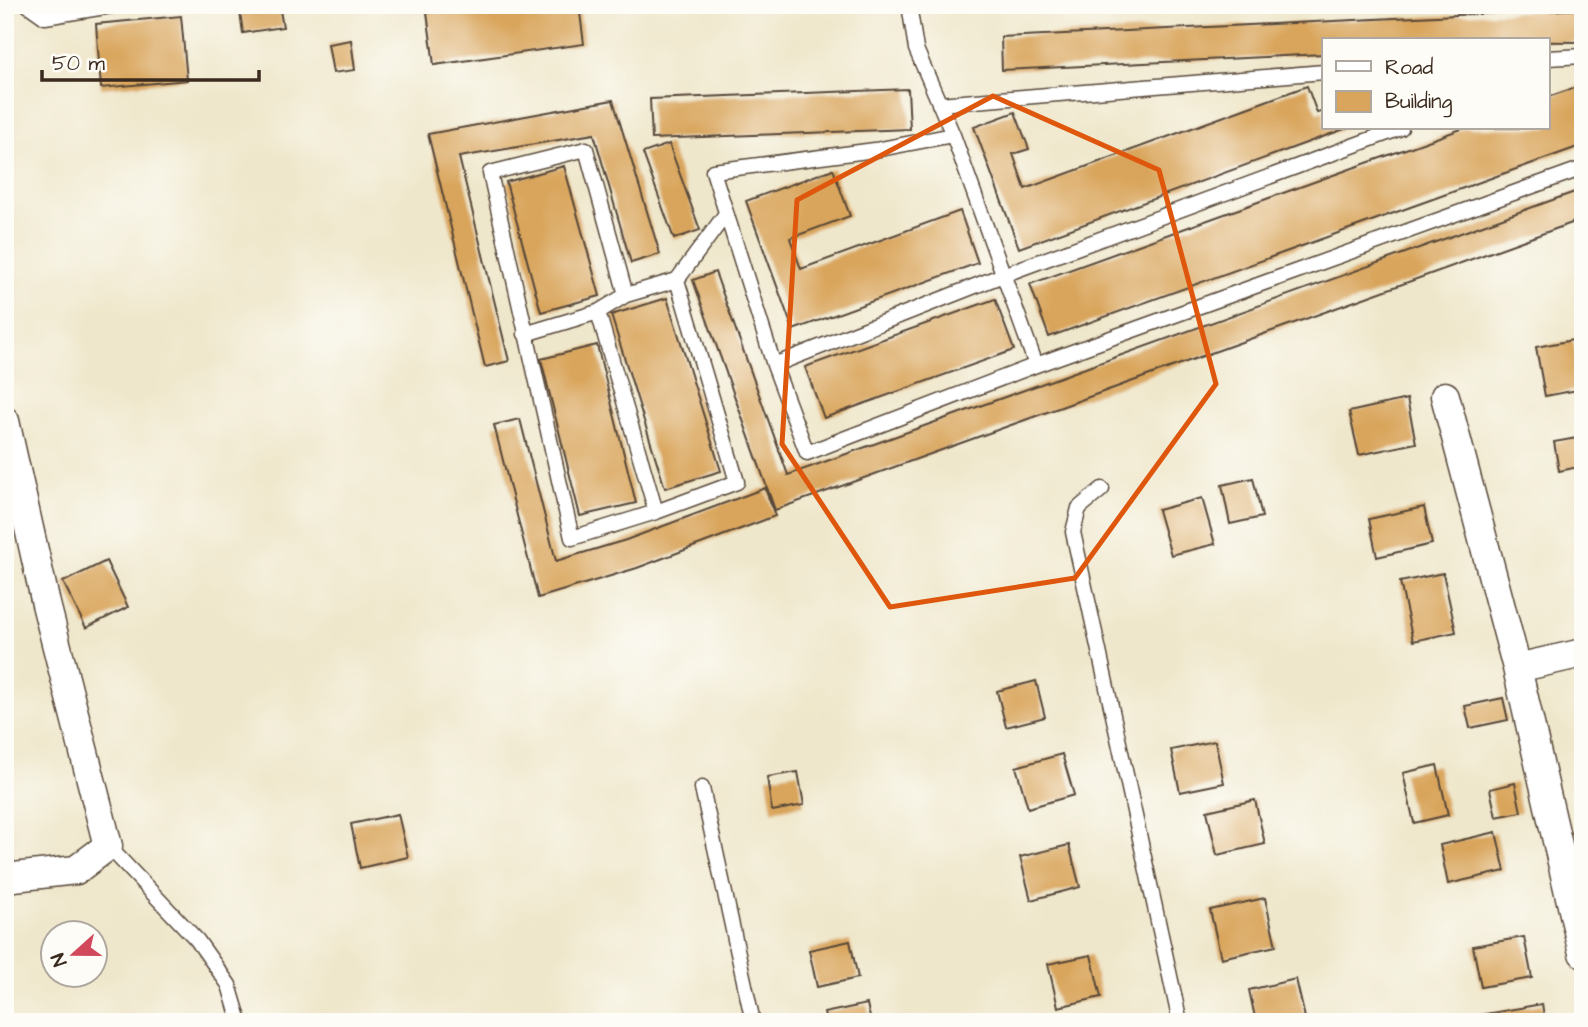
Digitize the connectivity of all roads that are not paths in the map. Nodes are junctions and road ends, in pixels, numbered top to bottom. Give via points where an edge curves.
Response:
1 (28, 5) edge
2 (117, 5) edge
3 (909, 5) edge
4 (1583, 56) edge
5 (1550, 58) edge
6 (1322, 72) edge
7 (939, 104) junction
8 (1396, 130) edge
9 (953, 135) junction
10 (1583, 168) edge
11 (725, 215) junction
12 (1003, 275) junction
13 (677, 280) junction
14 (626, 295) junction
15 (598, 312) junction
16 (525, 334) junction
17 (774, 365) junction
18 (1036, 365) junction
19 (1445, 396) dead end
20 (5, 421) edge
21 (1102, 489) dead end
22 (656, 512) junction
23 (1583, 653) edge
24 (1517, 667) junction
25 (702, 788) dead end
26 (108, 846) junction
27 (5, 878) edge
28 (1583, 953) edge
29 (240, 1022) edge
30 (753, 1022) edge
31 (1180, 1022) edge

1 - 2 lane via 45,17
3 - 7 lane via 916,48
4 - 5 lane
6 - 7 lane
7 - 9 lane
8 - 12 lane
9 - 11 lane via 713,172
9 - 12 lane
10 - 18 lane
11 - 13 lane
11 - 17 lane
12 - 17 lane
12 - 18 lane
13 - 14 lane
13 - 22 lane via 737,482
14 - 15 lane
14 - 16 lane via 586,149 490,173
15 - 16 lane
15 - 22 lane
16 - 22 lane via 572,538
17 - 18 lane via 807,453
19 - 24 street
20 - 26 street
21 - 31 lane via 1079,509 1073,532
23 - 24 street
24 - 28 street
25 - 30 lane
26 - 27 street via 76,870
26 - 29 lane via 197,940 229,985

